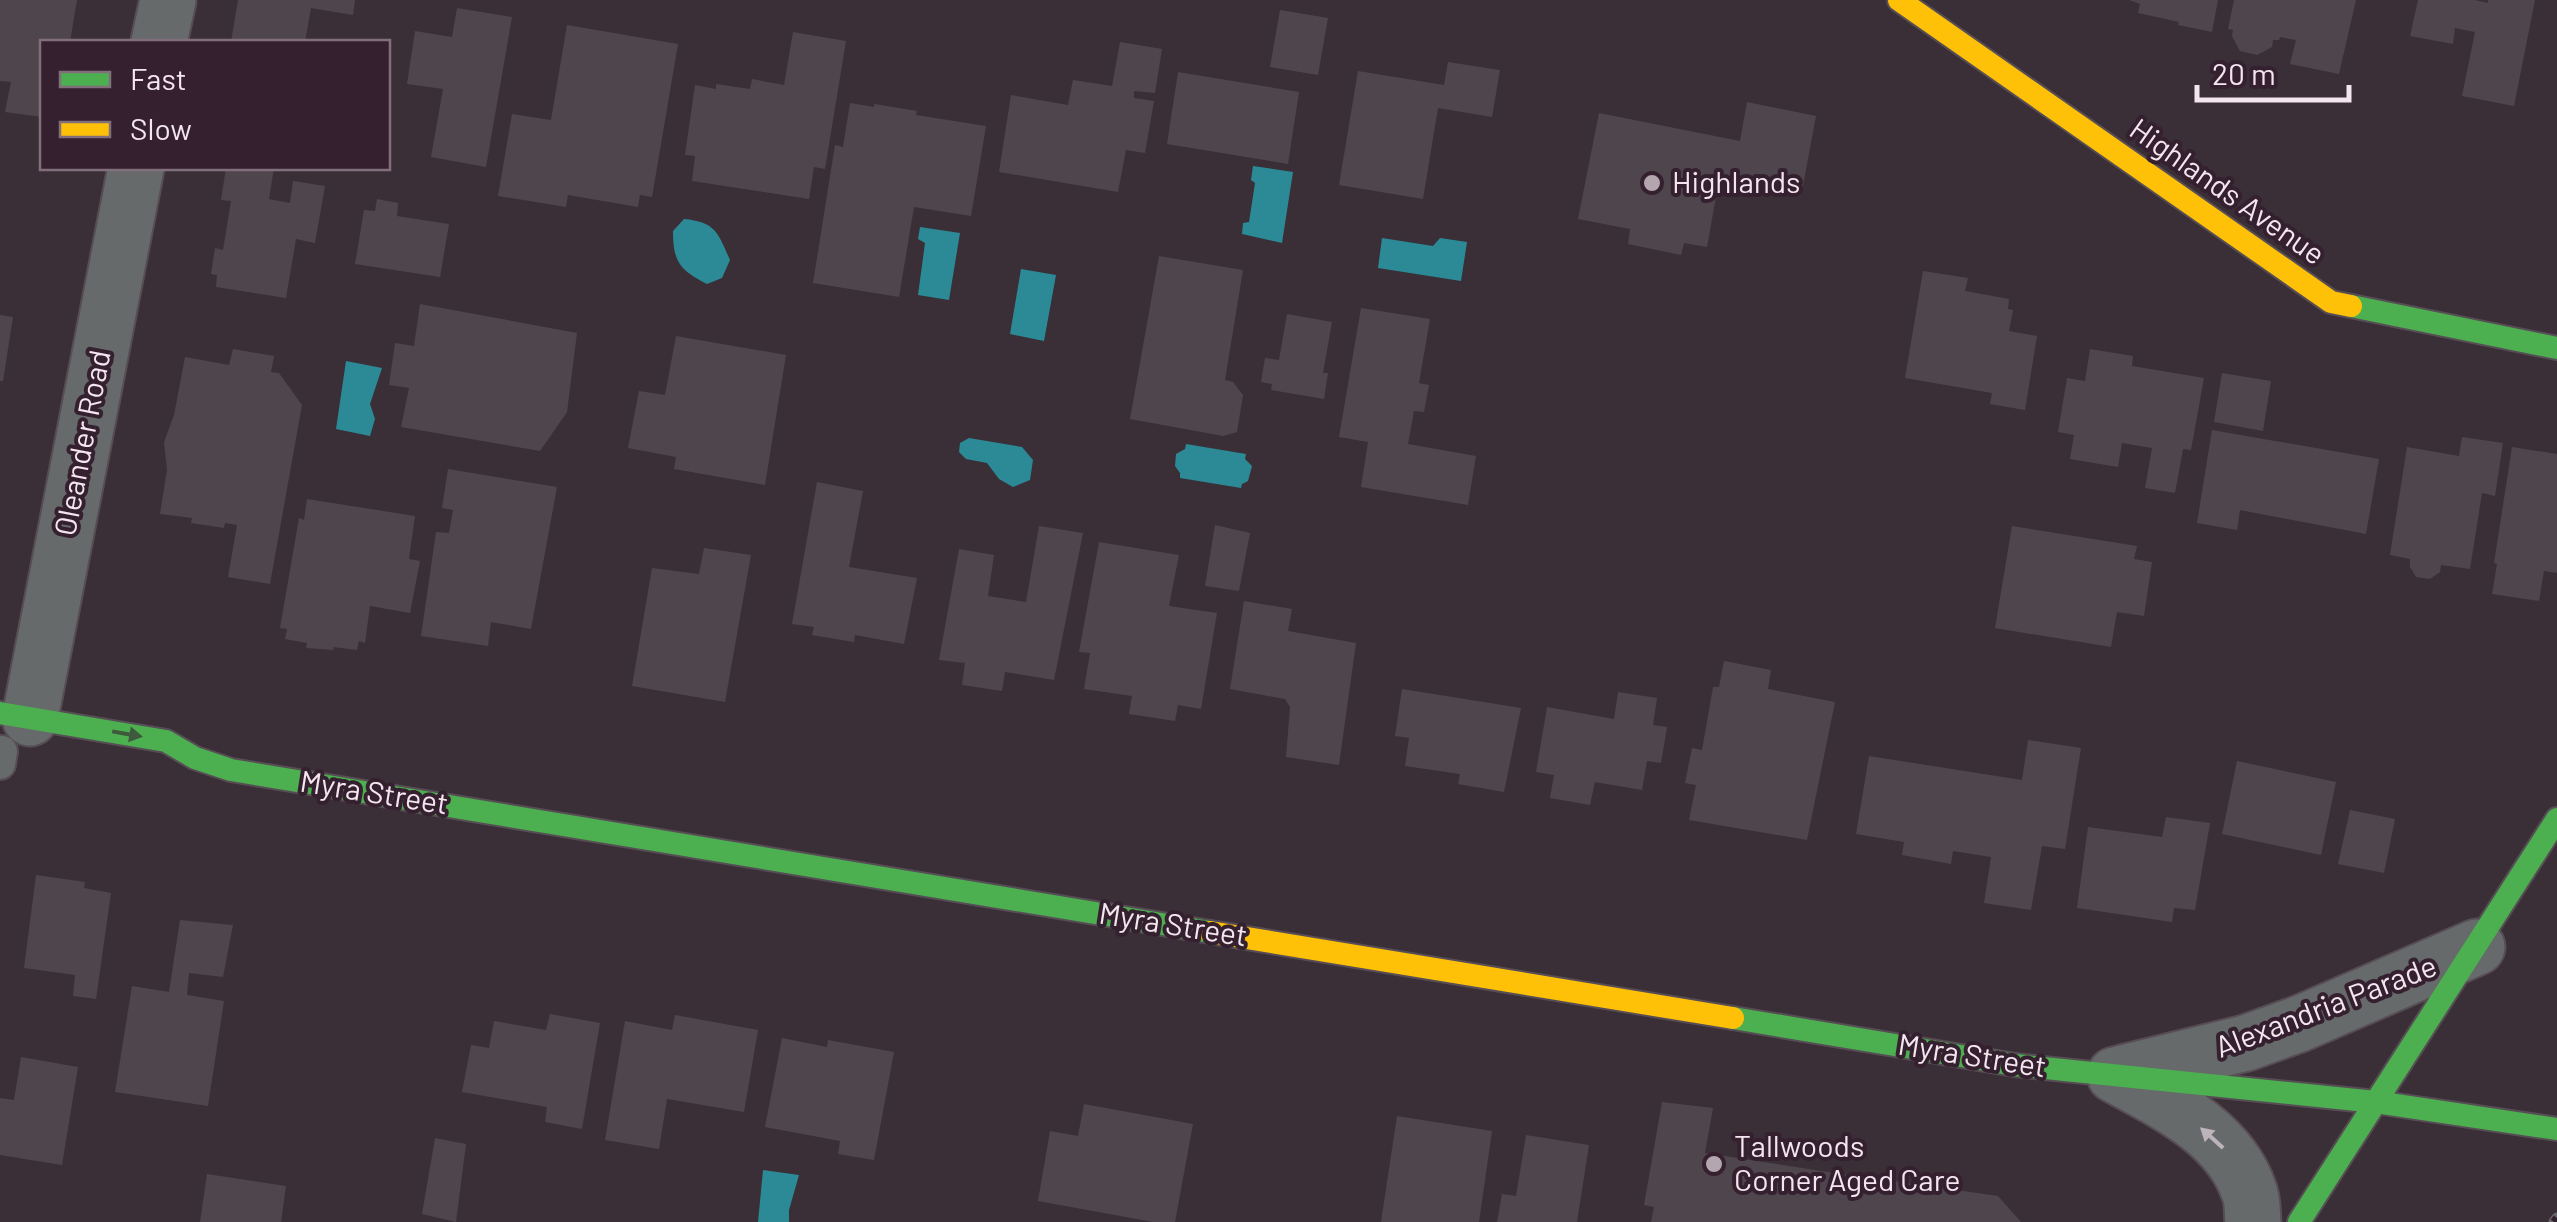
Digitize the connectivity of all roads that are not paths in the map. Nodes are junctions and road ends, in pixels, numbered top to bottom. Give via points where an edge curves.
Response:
1 (168, 0) edge
2 (1899, 0) edge
3 (160, 40) edge
4 (136, 170) edge
5 (2557, 348) edge
6 (9, 742) edge
7 (231, 770) junction
8 (178, 774) dead end
9 (2557, 819) edge
10 (2477, 947) junction
11 (2116, 1075) junction
12 (2376, 1102) junction
13 (2557, 1129) edge
14 (2254, 1222) edge
15 (2299, 1222) edge

1 - 3 street
2 - 5 main road, Highlands Avenue via 2330,302
4 - 6 street, Oleander Road
6 -> 7 main road, Myra Street via 166,741
7 - 8 main road, Myra Street
7 - 11 main road, Myra Street via 2015,1064
9 - 10 main road, Alexandria Parade
10 - 11 street, Alexandria Parade via 2299,1024
10 - 12 main road, Alexandria Parade
11 - 12 main road, Myra Street
14 -> 11 street, Myra Street via 2250,1193 2234,1160 2210,1134
12 - 13 main road, Myra Street
12 - 15 main road, Alexandria Parade

